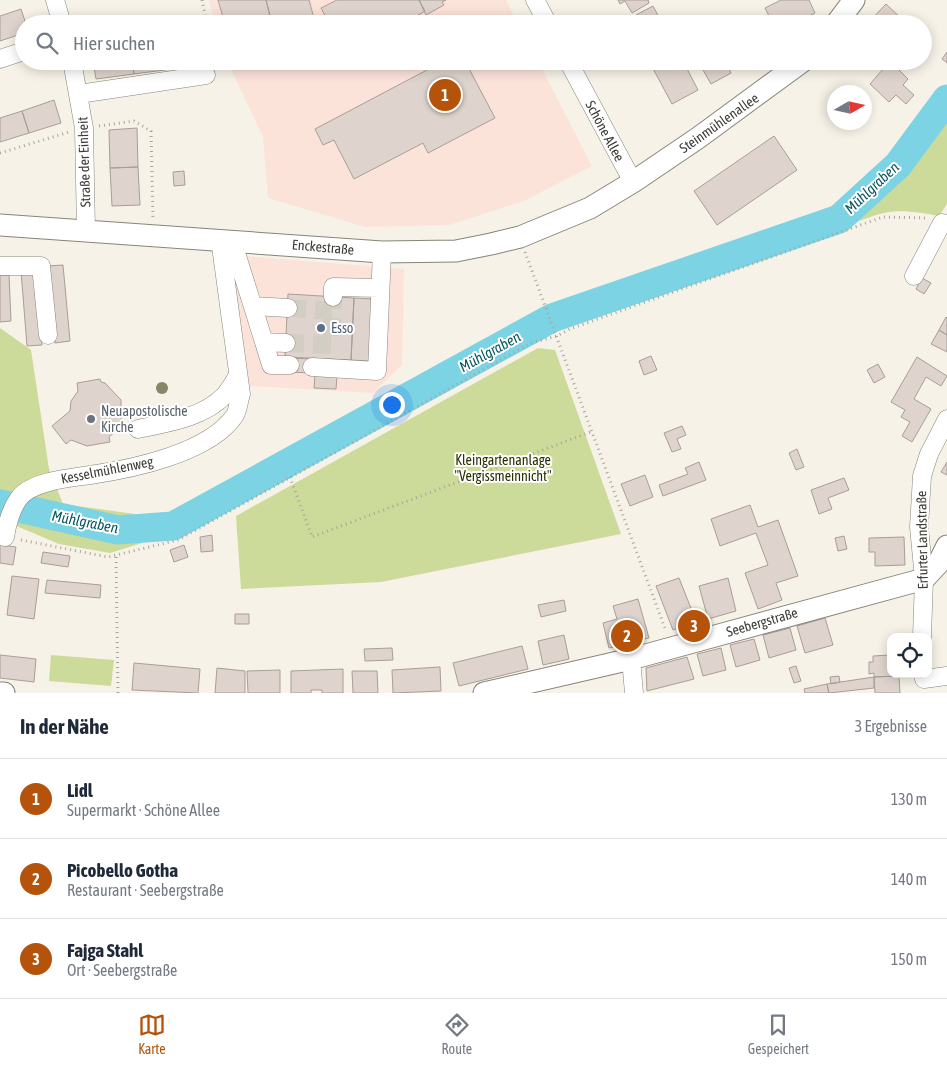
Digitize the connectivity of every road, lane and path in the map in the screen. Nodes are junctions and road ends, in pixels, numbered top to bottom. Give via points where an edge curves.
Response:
1 (55, 0) edge
2 (202, 0) edge
3 (535, 0) edge
4 (854, 0) edge
5 (59, 15) edge
6 (206, 15) edge
7 (543, 15) edge
8 (843, 15) edge
9 (15, 54) edge
10 (0, 60) edge
11 (74, 70) edge
12 (573, 70) edge
13 (791, 70) edge
14 (206, 75) dead end
15 (79, 94) junction
16 (84, 128) junction
17 (0, 153) edge
18 (633, 182) junction
19 (0, 224) edge
20 (944, 224) edge
21 (86, 231) junction
22 (153, 236) junction
23 (226, 240) junction
24 (524, 250) dead end
25 (382, 252) junction
26 (0, 266) edge
27 (914, 276) dead end
28 (380, 288) junction
29 (333, 297) tunnel mouth
30 (253, 306) junction
31 (288, 308) tunnel mouth
32 (48, 335) dead end
33 (557, 336) junction
34 (264, 342) junction
35 (286, 343) tunnel mouth
36 (290, 365) dead end
37 (312, 367) dead end
38 (238, 375) junction
39 (947, 419) edge
40 (138, 430) dead end
41 (593, 431) junction
42 (290, 477) junction
43 (2, 537) edge
44 (947, 546) edge
45 (116, 557) junction
46 (924, 579) junction
47 (666, 632) dead end
48 (922, 633) edge
49 (630, 659) junction
50 (947, 676) edge
51 (924, 682) edge
52 (0, 693) edge
53 (4, 693) edge
54 (118, 693) edge
55 (484, 693) edge
56 (634, 693) edge

1 - 5 street
2 - 6 path
3 - 7 street
4 - 8 main road
9 - 10 street
11 - 15 street, Straße der Einheit
12 - 18 street, Schöne Allee
13 - 18 main road, Steinmühlenallee
14 - 15 street
15 - 16 street, Straße der Einheit
16 - 17 path
16 - 21 street, Straße der Einheit
16 - 22 path via 134,121 151,131
18 - 25 main road, Enckestraße via 590,208 520,237 456,251
19 - 21 main road, Enckestraße
20 - 27 street
20 - 33 path via 924,217 883,217
21 - 22 main road, Enckestraße
22 - 23 main road, Enckestraße
23 - 25 main road, Enckestraße
23 - 30 street
23 - 38 street, Kesselmühlenweg
24 - 33 path
25 - 28 street
26 - 32 street via 41,266
28 - 29 street via 333,287
28 - 37 street via 377,371
30 - 31 street
30 - 34 street
33 - 41 path
33 - 42 path via 531,343
34 - 35 street
34 - 36 street via 271,365
38 - 40 street via 224,396 202,411 182,420
38 - 43 street, Kesselmühlenweg via 241,394 235,415 218,432 155,462 56,480 20,497
39 - 46 street, Erfurter Landstraße via 922,476 919,526
41 - 42 path via 312,537
41 - 47 path
42 - 45 path via 178,540
43 - 45 path
44 - 46 main road via 938,564
45 - 54 path
46 - 48 street, Erfurter Landstraße
46 - 49 main road, Seebergstraße
49 - 55 main road, Seebergstraße
49 - 56 street
50 - 51 street
52 - 53 main road

